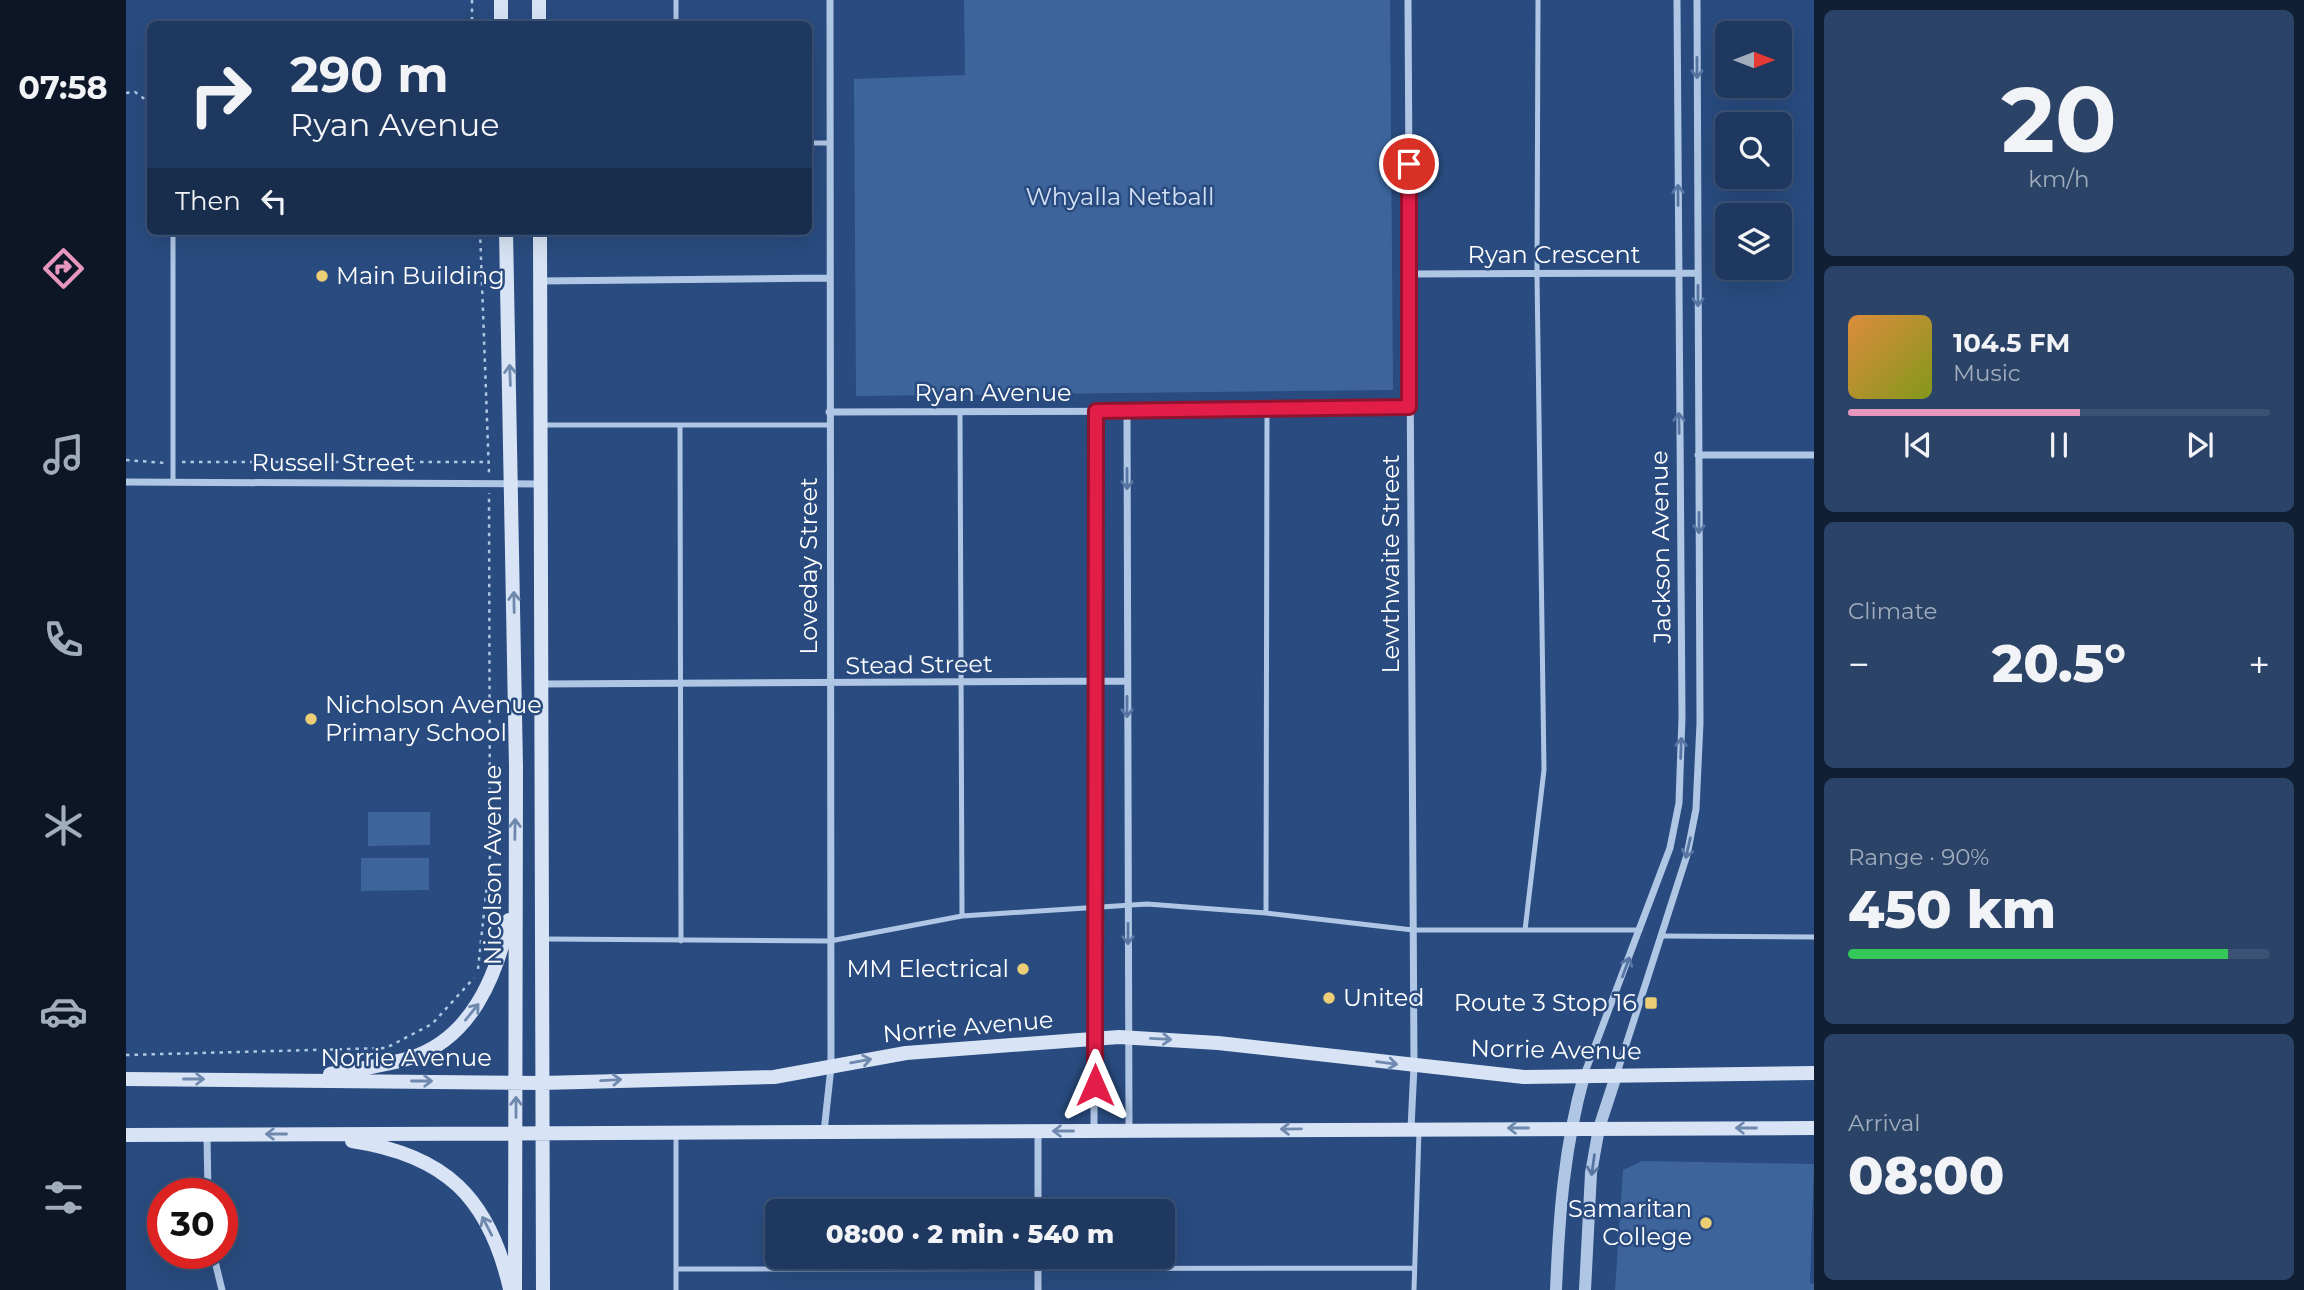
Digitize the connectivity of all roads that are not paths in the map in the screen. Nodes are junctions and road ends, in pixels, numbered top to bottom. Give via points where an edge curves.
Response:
1 (501, 0) edge
2 (539, 0) edge
3 (676, 0) edge
4 (830, 0) edge
5 (1408, 0) edge
6 (1538, 0) edge
7 (1677, 0) edge
8 (1697, 0) edge
9 (501, 21) edge
10 (539, 21) edge
11 (676, 21) edge
12 (812, 143) edge
13 (830, 143) junction
14 (173, 235) edge
15 (506, 235) edge
16 (540, 235) edge
17 (1410, 274) junction
18 (1678, 274) junction
19 (1698, 274) junction
20 (1537, 275) junction
21 (829, 278) junction
22 (540, 281) junction
23 (1409, 407) junction
24 (1096, 411) junction
25 (1127, 411) junction
26 (1267, 411) junction
27 (829, 412) junction
28 (960, 412) junction
29 (540, 425) junction
30 (680, 425) junction
31 (829, 425) junction
32 (1698, 455) junction
33 (1814, 455) edge
34 (126, 482) edge
35 (173, 482) junction
36 (512, 483) junction
37 (540, 484) junction
38 (1127, 681) junction
39 (1096, 682) junction
40 (542, 684) junction
41 (960, 684) junction
42 (680, 685) junction
43 (828, 685) junction
44 (514, 898) junction
45 (1128, 905) junction
46 (1095, 906) junction
47 (1266, 913) junction
48 (962, 916) junction
49 (1412, 930) junction
50 (1525, 930) junction
51 (1640, 930) junction
52 (1661, 936) junction
53 (1814, 937) edge
54 (542, 939) junction
55 (681, 941) junction
56 (830, 941) junction
57 (1129, 1038) junction
58 (1095, 1039) junction
59 (1413, 1066) junction
60 (831, 1067) junction
61 (1814, 1073) edge
62 (1584, 1076) junction
63 (1616, 1076) junction
64 (126, 1079) edge
65 (300, 1080) junction
66 (516, 1081) junction
67 (542, 1083) junction
68 (1415, 1128) junction
69 (1569, 1128) junction
70 (1599, 1128) junction
71 (1814, 1128) edge
72 (1038, 1131) junction
73 (1094, 1131) junction
74 (1129, 1131) junction
75 (516, 1132) junction
76 (543, 1132) junction
77 (676, 1132) junction
78 (824, 1132) junction
79 (307, 1134) junction
80 (126, 1135) edge
81 (207, 1135) junction
82 (208, 1178) edge
83 (1038, 1199) edge
84 (1414, 1268) junction
85 (217, 1269) edge
86 (676, 1269) junction
87 (1038, 1270) junction
88 (222, 1290) edge
89 (513, 1290) edge
90 (543, 1290) edge
91 (676, 1290) edge
92 (1038, 1290) edge
93 (1413, 1290) edge
94 (1556, 1290) edge
95 (1586, 1290) edge

1 - 9 main road
2 - 10 main road
3 - 11 lane
4 - 13 street, Loveday Street
5 - 17 street, Lewthwaite Street
6 - 20 lane
18 -> 7 street, Jackson Avenue
8 -> 19 street, Jackson Avenue
12 - 13 lane
13 - 21 street, Loveday Street
14 - 35 lane
36 -> 15 main road, Nicolson Avenue
16 - 22 main road, Nicolson Avenue
17 - 20 street, Ryan Crescent
17 - 23 street, Lewthwaite Street
18 - 19 street, Ryan Crescent
18 - 20 street, Ryan Crescent
51 -> 18 street, Jackson Avenue via 1670,848 1679,803
19 -> 32 street, Jackson Avenue
20 - 50 lane via 1544,770
21 - 22 street
21 - 27 street, Loveday Street
22 - 29 main road, Nicolson Avenue
23 - 26 street, Ryan Avenue
23 - 49 street, Lewthwaite Street
24 - 25 street, Ryan Avenue
24 - 28 street, Ryan Avenue
24 - 39 street
25 - 26 street, Ryan Avenue
25 -> 38 street
26 - 47 lane
27 - 28 street, Ryan Avenue
27 - 31 street, Loveday Street
28 - 41 lane
29 - 30 lane
29 - 37 main road, Nicolson Avenue
30 - 31 lane
30 - 42 lane
31 - 43 street, Loveday Street
32 - 33 street
32 -> 52 street, Jackson Avenue via 1700,723 1696,809
34 - 35 street, Russell Street
35 - 36 street, Russell Street
36 - 37 street, Russell Street
44 -> 36 main road, Nicolson Avenue
37 - 40 main road, Nicolson Avenue
38 - 39 street, Stead Street
38 -> 45 street
39 - 41 street, Stead Street
39 - 46 street
40 - 42 street, Stead Street
40 - 54 main road, Nicolson Avenue
41 - 43 street, Stead Street
41 - 48 lane
42 - 43 street, Stead Street
42 - 55 lane
43 - 56 street, Loveday Street
65 -> 44 main road via 412,1057 450,1035 481,1000
44 - 66 main road, Nicolson Avenue
45 - 46 lane
45 - 47 lane
45 -> 57 street
46 - 48 lane
46 - 58 street
47 - 49 lane
48 - 56 lane
49 - 50 lane
49 - 59 street, Lewthwaite Street
50 - 51 lane
62 -> 51 street, Jackson Avenue
52 - 53 lane
52 - 63 street, Jackson Avenue
54 - 55 lane
54 - 67 main road, Nicolson Avenue
55 - 56 lane
56 - 60 street, Loveday Street
57 - 58 main road, Norrie Avenue
57 -> 59 main road, Norrie Avenue via 1218,1042
57 - 74 street
60 -> 58 main road, Norrie Avenue via 906,1053
58 - 73 street
59 - 62 main road, Norrie Avenue via 1524,1077
59 - 68 street, Lewthwaite Street
67 -> 60 main road, Norrie Avenue via 774,1077
60 - 78 street, Loveday Street
61 - 63 main road, Norrie Avenue
62 - 63 main road, Norrie Avenue
62 - 69 street
63 - 70 street
64 -> 65 main road, Norrie Avenue
65 -> 66 main road, Norrie Avenue
66 - 67 main road, Norrie Avenue
75 -> 66 main road, Nicolson Avenue
67 - 76 main road, Nicolson Avenue
69 -> 68 main road
68 -> 74 main road
68 - 84 lane
69 - 70 main road
69 - 94 street via 1559,1208
71 -> 70 main road
70 -> 95 street via 1591,1173
73 -> 72 main road
72 - 78 main road
72 - 83 street
73 - 74 main road
75 - 76 main road
75 - 79 main road
75 - 89 main road, Nicolson Avenue
76 - 77 main road
76 - 90 main road, Nicolson Avenue
77 - 78 main road
77 - 86 lane
79 -> 81 main road
89 -> 79 main road via 479,1210 465,1191 436,1167 388,1148
80 - 81 main road
81 - 82 street
84 - 87 lane
84 - 93 lane
85 - 88 street
86 - 87 lane
86 - 91 lane
87 - 92 street

